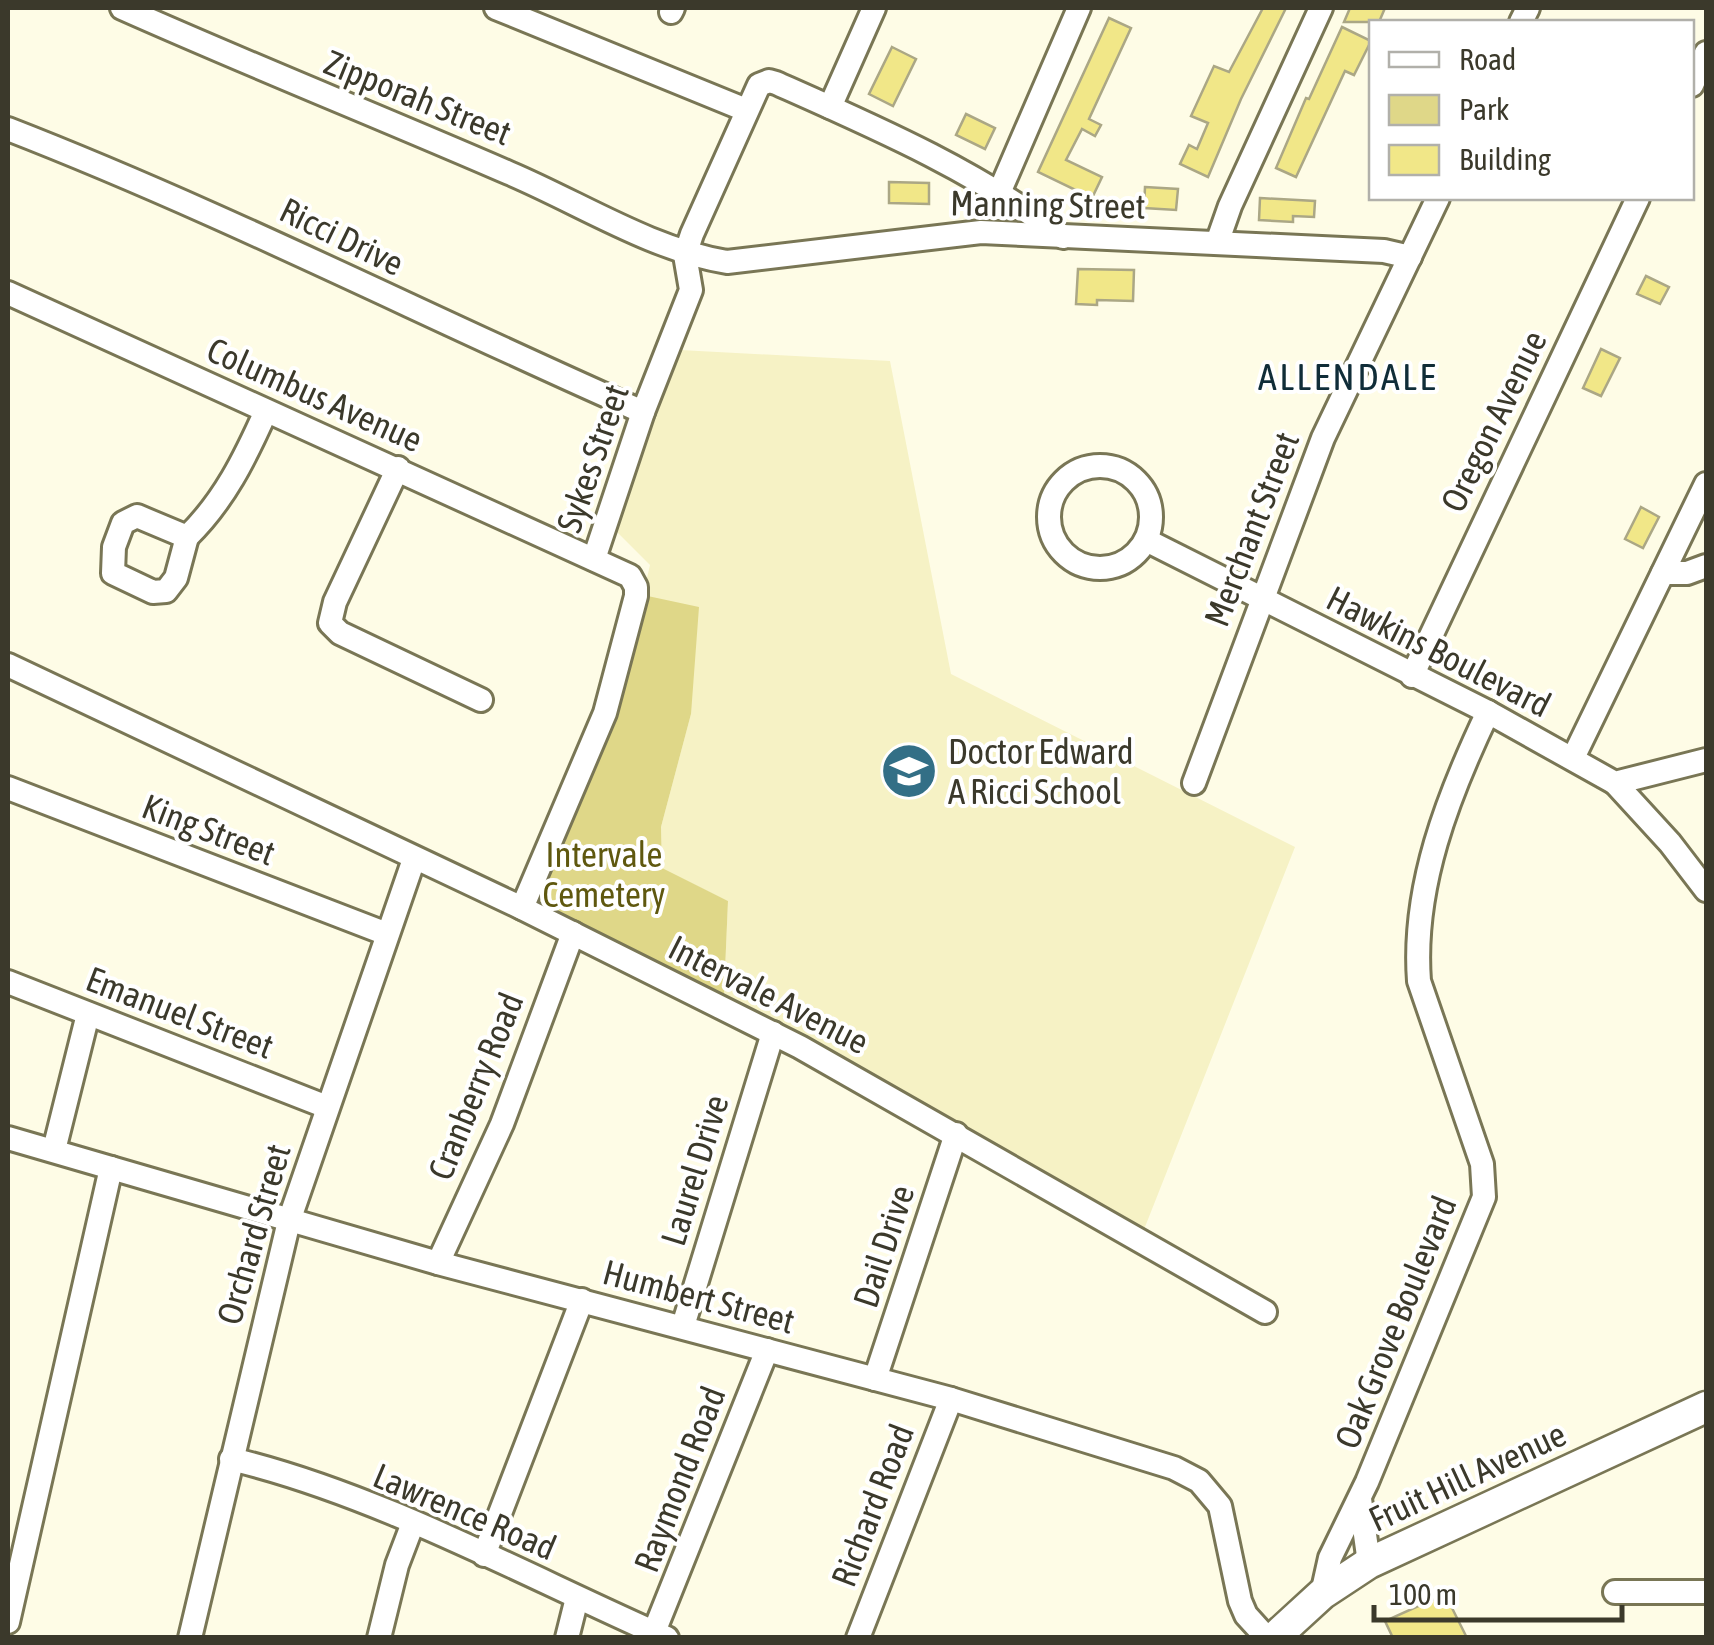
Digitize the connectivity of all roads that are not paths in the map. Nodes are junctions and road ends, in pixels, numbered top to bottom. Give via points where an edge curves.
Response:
1 (122, 8) edge
2 (496, 8) edge
3 (874, 8) edge
4 (1079, 8) edge
5 (1321, 8) edge
6 (1706, 53) edge
7 (1694, 80) edge
8 (830, 108) junction
9 (746, 110) junction
10 (8, 129) edge
11 (999, 193) junction
12 (1437, 200) edge
13 (1637, 200) edge
14 (1063, 237) junction
15 (1216, 243) junction
16 (686, 255) junction
17 (1410, 257) junction
18 (8, 292) edge
19 (266, 412) junction
20 (644, 412) junction
21 (398, 468) junction
22 (1706, 484) edge
23 (187, 538) dead end
24 (1146, 540) junction
25 (594, 560) junction
26 (1706, 566) edge
27 (1663, 573) junction
28 (1261, 600) junction
29 (8, 665) edge
30 (1412, 676) junction
31 (481, 700) dead end
32 (1488, 712) junction
33 (1573, 758) junction
34 (1706, 760) edge
35 (1194, 783) dead end
36 (1615, 783) junction
37 (8, 788) edge
38 (414, 858) junction
39 (1706, 890) edge
40 (522, 908) junction
41 (573, 933) junction
42 (386, 934) junction
43 (8, 982) edge
44 (88, 1014) junction
45 (773, 1033) junction
46 (327, 1108) junction
47 (956, 1134) junction
48 (8, 1138) edge
49 (54, 1150) junction
50 (111, 1168) junction
51 (289, 1221) junction
52 (438, 1263) junction
53 (582, 1300) junction
54 (1266, 1312) dead end
55 (683, 1326) junction
56 (766, 1350) junction
57 (876, 1379) junction
58 (951, 1399) junction
59 (1704, 1415) edge
60 (231, 1459) junction
61 (1360, 1499) junction
62 (413, 1523) junction
63 (484, 1554) junction
64 (1368, 1562) junction
65 (1614, 1592) dead end
66 (1706, 1592) edge
67 (1322, 1594) junction
68 (577, 1598) junction
69 (8, 1622) edge
70 (661, 1635) edge
71 (190, 1638) edge
72 (379, 1638) edge
73 (567, 1638) edge
74 (858, 1638) edge
75 (1271, 1638) edge

1 - 16 street, Zipporah Street
2 - 9 street
3 - 8 street
4 - 11 street
5 - 15 street
6 - 7 street
8 - 9 street via 768,81 758,85
8 - 11 street
9 - 16 street, Sykes Street
10 - 20 street, Ricci Drive via 252,232
11 - 14 street
12 - 17 street, Merchant Street
13 - 30 street, Oregon Avenue
14 - 15 street, Manning Street
14 - 16 street, Manning Street via 981,232 727,262
15 - 17 street, Manning Street
16 - 20 street, Sykes Street via 691,290
17 - 28 street, Merchant Street via 1323,438
18 - 19 street, Columbus Avenue
19 - 21 street, Columbus Avenue
19 - 23 street via 235,478
20 - 25 street, Sykes Street
21 - 25 street, Columbus Avenue
21 - 31 street via 334,602 330,624
22 - 27 street
24 - 24 street via 1117,566 1078,564 1052,534 1054,494 1084,468 1123,471 1149,501
24 - 28 street, Hawkins Boulevard
25 - 40 street, Sykes Street via 630,576 636,596 604,714
26 - 27 street
27 - 33 street
28 - 30 street, Hawkins Boulevard
28 - 35 street, Merchant Street
29 - 38 street, Intervale Avenue
30 - 32 street, Hawkins Boulevard
32 - 33 street, Hawkins Boulevard
32 - 61 street, Oak Grove Boulevard via 1426,875 1416,949 1419,981 1482,1164 1484,1197
33 - 36 street, Hawkins Boulevard
34 - 36 street
36 - 39 street, Hawkins Boulevard
37 - 42 street, King Street
38 - 40 street, Intervale Avenue
38 - 42 street, Orchard Street
40 - 41 street, Intervale Avenue
41 - 45 street, Intervale Avenue
41 - 52 street, Cranberry Road via 502,1124
42 - 46 street, Orchard Street
43 - 44 street, Emanuel Street
44 - 46 street, Emanuel Street
44 - 49 street
45 - 47 street, Intervale Avenue
45 - 55 street, Laurel Drive
46 - 51 street, Orchard Street
47 - 54 street, Intervale Avenue
47 - 57 street, Dail Drive
48 - 49 street, Humbert Street
49 - 50 street, Humbert Street
50 - 51 street, Humbert Street
50 - 69 street
51 - 52 street, Humbert Street
51 - 60 street, Orchard Street
52 - 53 street, Humbert Street
53 - 55 street, Humbert Street
53 - 63 street
55 - 56 street, Humbert Street
56 - 57 street, Humbert Street
56 - 70 street, Raymond Road
57 - 58 street, Humbert Street
58 - 74 street, Richard Road
58 - 75 street, Humbert Street via 1199,1481 1225,1520 1246,1615
59 - 64 main road, Fruit Hill Avenue
60 - 62 street, Lawrence Road
60 - 71 street, Orchard Street
61 - 64 street, Oak Grove Boulevard
61 - 67 street, Oak Grove Boulevard via 1330,1558
62 - 63 street, Lawrence Road
62 - 72 street
63 - 68 street, Lawrence Road
64 - 67 main road, Fruit Hill Avenue
65 - 66 street
67 - 75 main road, Fruit Hill Avenue
68 - 70 street, Lawrence Road
68 - 73 street

